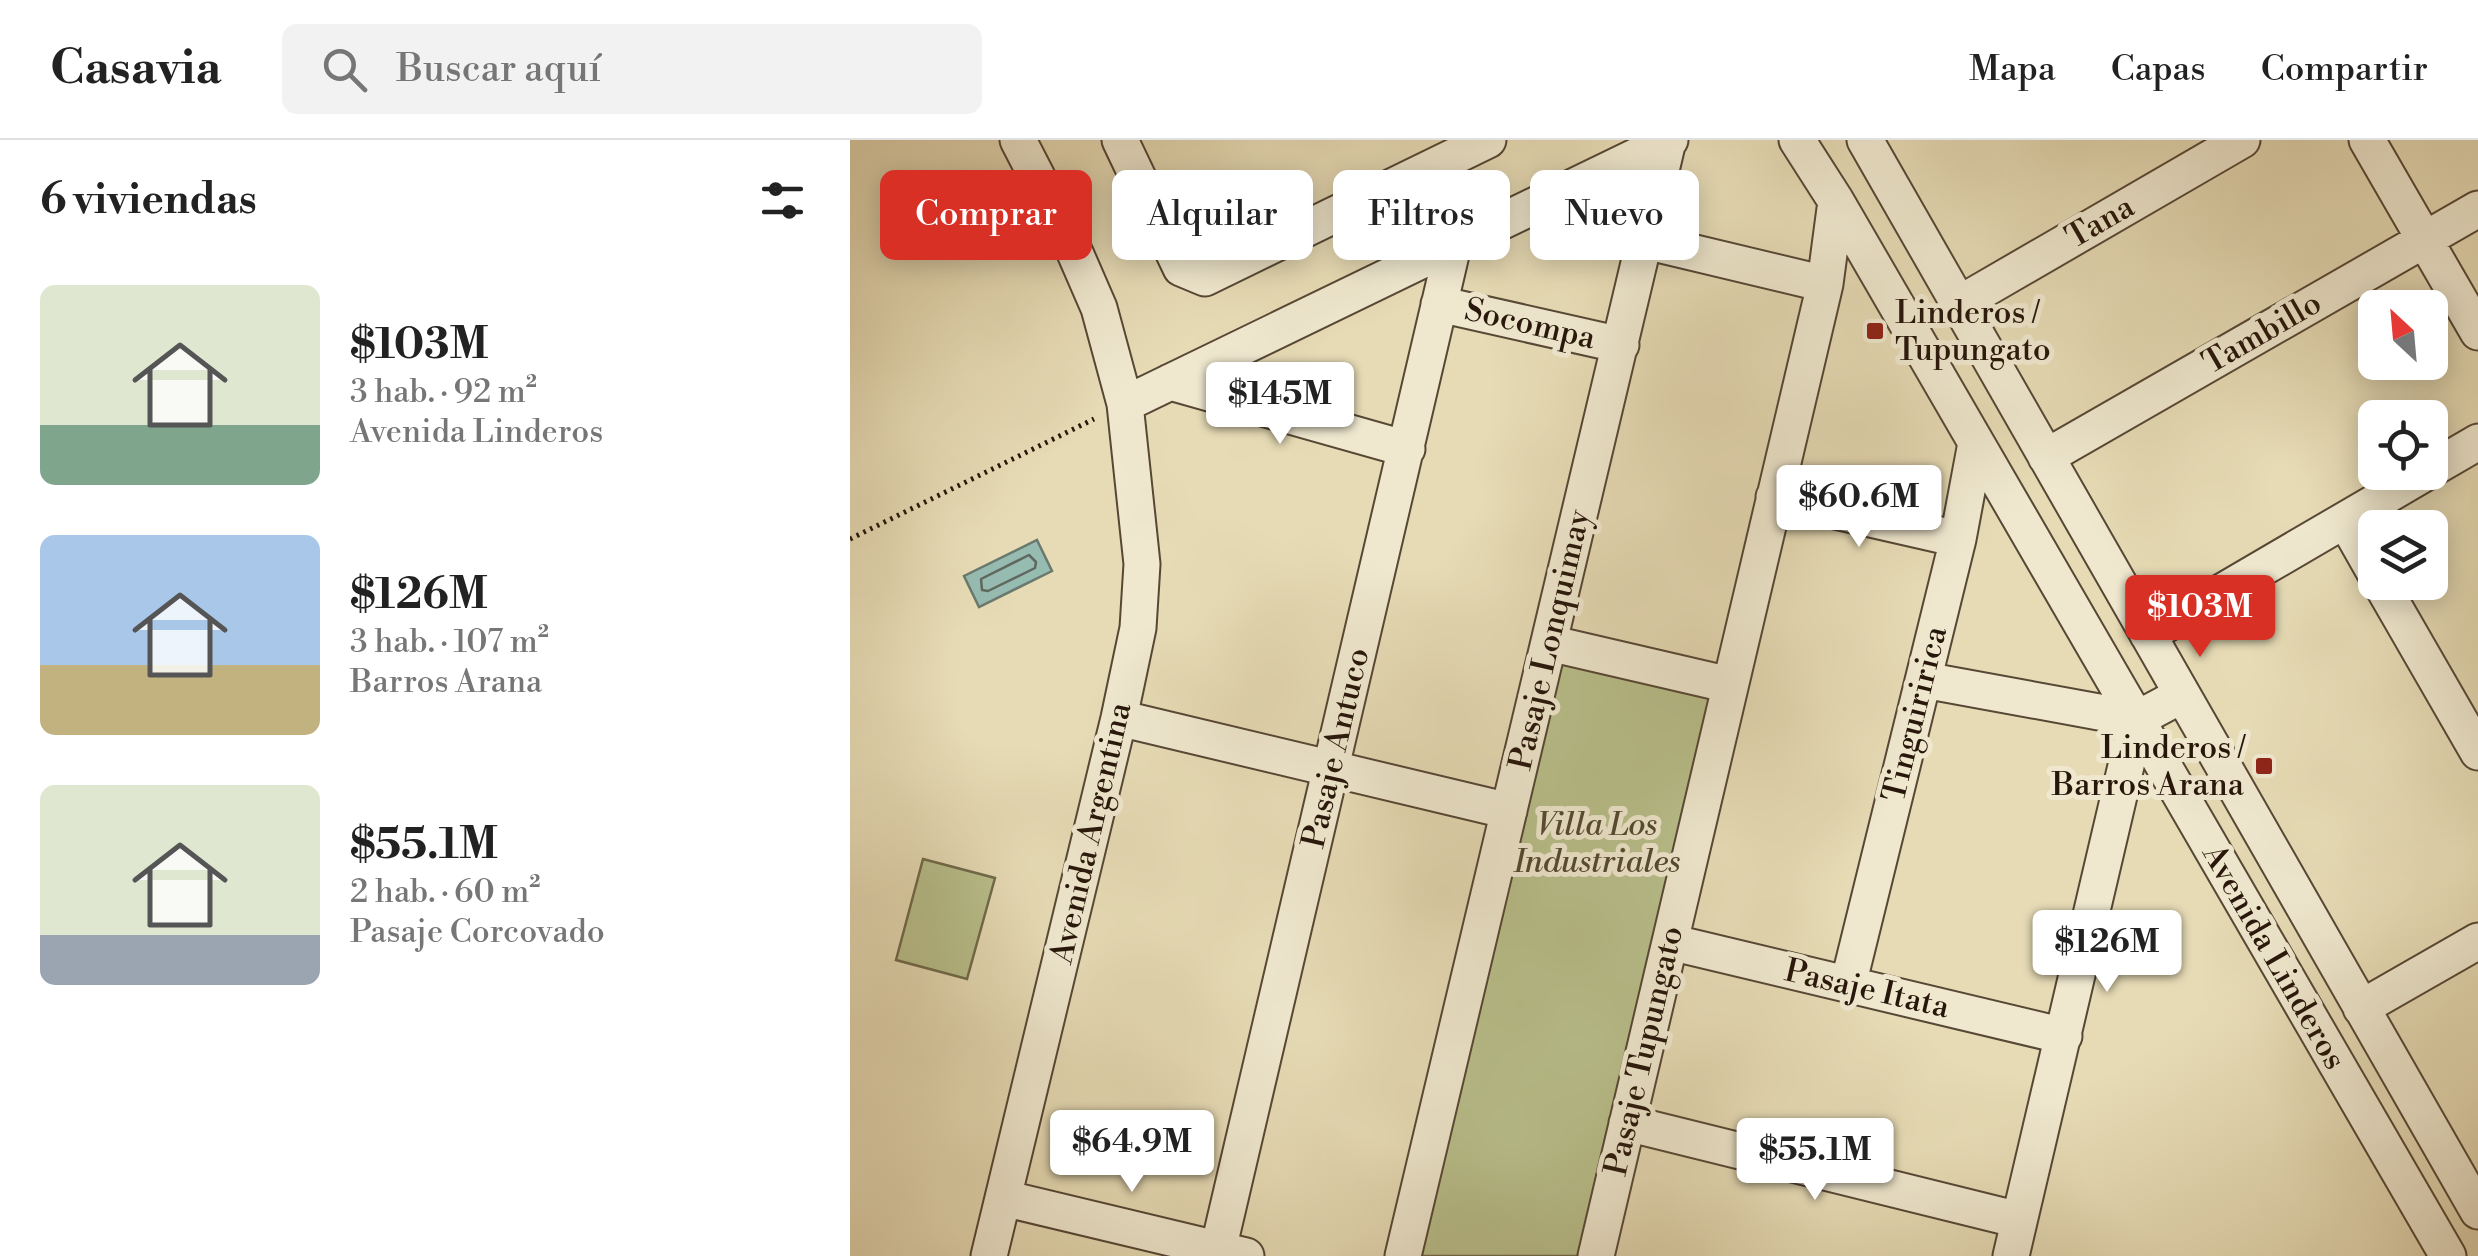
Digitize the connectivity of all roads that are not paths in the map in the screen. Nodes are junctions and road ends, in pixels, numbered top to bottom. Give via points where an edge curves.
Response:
1 (1018, 140) edge
2 (1120, 140) edge
3 (1488, 140) edge
4 (1669, 140) edge
5 (1797, 140) edge
6 (1865, 140) edge
7 (2242, 140) edge
8 (2368, 140) edge
9 (1662, 170) edge
10 (1836, 201) junction
11 (2478, 208) edge
12 (1510, 218) edge
13 (2424, 239) junction
14 (1699, 254) edge
15 (1423, 260) edge
16 (1449, 260) edge
17 (1640, 260) edge
18 (1825, 284) junction
19 (1439, 304) junction
20 (1959, 304) junction
21 (2478, 332) edge
22 (1620, 345) junction
23 (1170, 382) junction
24 (1125, 404) junction
25 (2478, 442) edge
26 (1976, 443) junction
27 (1406, 449) junction
28 (2046, 456) junction
29 (2448, 460) edge
30 (2397, 490) edge
31 (1774, 497) junction
32 (2345, 520) junction
33 (1958, 539) junction
34 (2358, 543) edge
35 (2390, 600) edge
36 (2148, 635) junction
37 (1550, 643) junction
38 (1924, 680) junction
39 (1730, 685) junction
40 (2182, 694) junction
41 (1119, 718) junction
42 (2137, 719) junction
43 (2478, 752) edge
44 (1332, 769) junction
45 (1509, 811) junction
46 (2478, 941) edge
47 (1670, 942) junction
48 (1848, 984) junction
49 (2361, 1008) junction
50 (2064, 1036) junction
51 (1627, 1124) junction
52 (2474, 1195) edge
53 (1003, 1198) junction
54 (2019, 1220) junction
55 (1232, 1253) edge
56 (989, 1256) edge
57 (1404, 1256) edge
58 (1596, 1256) edge
59 (2010, 1256) edge
60 (2448, 1256) edge

1 - 24 street, Avenida Argentina via 1099,308
2 - 3 street via 1181,268 1205,278
4 - 9 street, Pasaje Lonquimay
4 - 12 street
5 - 10 street, Avenida Linderos
6 - 20 street, Avenida Linderos
7 - 20 street, Tana
8 - 13 street
10 - 18 street, Pasaje Tupungato
10 - 26 street, Avenida Linderos
11 - 13 street, Tambillo
13 - 21 street
13 - 28 street, Tambillo
14 - 18 street
15 - 23 street
16 - 19 street, Pasaje Antuco
17 - 22 street, Pasaje Lonquimay
18 - 31 street, Pasaje Tupungato
19 - 22 street, Socompa
19 - 27 street, Pasaje Antuco
20 - 28 street, Avenida Linderos
22 - 37 street, Pasaje Lonquimay
23 - 24 street
23 - 27 street
24 - 41 street, Avenida Argentina via 1142,564 1138,628
25 - 29 street
26 - 33 street, Tinguiririca
26 - 42 street, Avenida Linderos
27 - 44 street, Pasaje Antuco
28 - 36 street, Avenida Linderos
30 - 32 street
31 - 33 street
31 - 39 street, Pasaje Tupungato
32 - 34 street
32 - 36 street
33 - 38 street, Tinguiririca
35 - 43 street
36 - 40 street, Avenida Linderos
37 - 39 street
37 - 45 street, Pasaje Lonquimay
38 - 42 street
38 - 48 street, Tinguiririca
39 - 47 street, Pasaje Tupungato
40 - 42 street
40 - 49 street, Avenida Linderos
41 - 44 street
41 - 53 street, Avenida Argentina
42 - 50 street
42 - 60 street, Avenida Linderos
44 - 45 street
44 - 55 street, Pasaje Antuco
45 - 57 street, Pasaje Lonquimay
46 - 49 street
47 - 48 street, Pasaje Itata
47 - 51 street, Pasaje Tupungato
48 - 50 street, Pasaje Itata
49 - 52 street, Avenida Linderos
50 - 54 street
51 - 54 street
51 - 58 street, Pasaje Tupungato
53 - 55 street
53 - 56 street, Avenida Argentina
54 - 59 street

